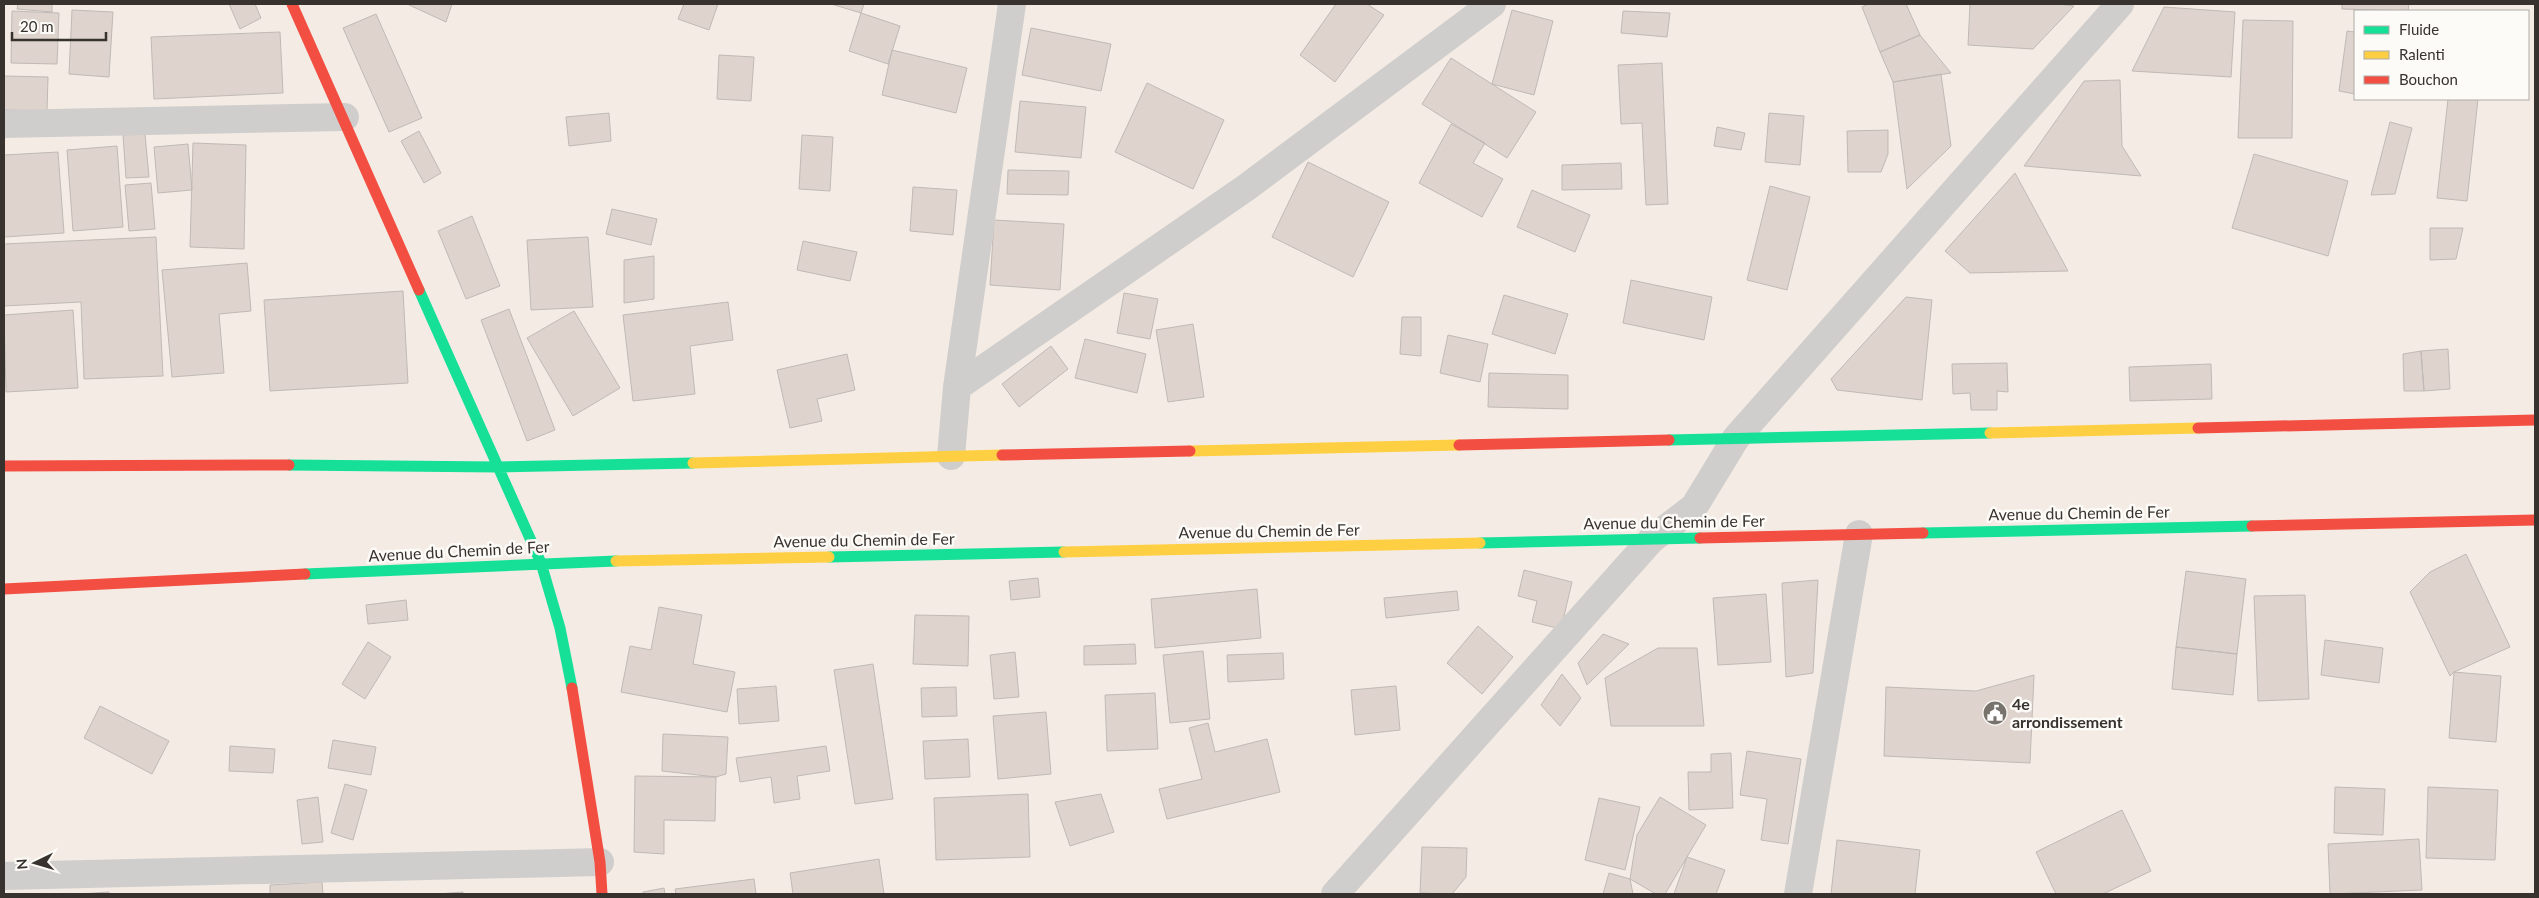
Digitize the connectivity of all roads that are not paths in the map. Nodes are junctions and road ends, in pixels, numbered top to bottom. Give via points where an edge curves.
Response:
1 (292, 4) edge
2 (1012, 4) edge
3 (1492, 4) edge
4 (2120, 4) edge
5 (345, 117) junction
6 (4, 124) edge
7 (957, 388) junction
8 (2535, 420) edge
9 (1736, 438) junction
10 (951, 456) junction
11 (4, 466) edge
12 (498, 467) junction
13 (2535, 520) edge
14 (1859, 534) junction
15 (1652, 539) junction
16 (541, 563) junction
17 (4, 589) edge
18 (600, 862) junction
19 (4, 876) edge
20 (602, 894) edge
21 (1335, 894) edge
22 (1798, 894) edge

1 - 5 main road
2 - 7 street
3 - 7 street via 1247,187
4 - 9 street
5 - 6 street
5 - 12 main road
7 - 10 street
8 - 9 main road
9 - 10 main road
9 - 15 street via 1694,507
10 - 12 main road
11 - 12 main road
12 - 16 main road
13 - 14 main road, Avenue du Chemin de Fer
14 - 15 main road, Avenue du Chemin de Fer
14 - 22 street
15 - 16 main road, Avenue du Chemin de Fer
15 - 21 street
16 - 17 main road, Avenue du Chemin de Fer
16 - 18 main road via 560,628
18 - 19 street
18 - 20 main road

